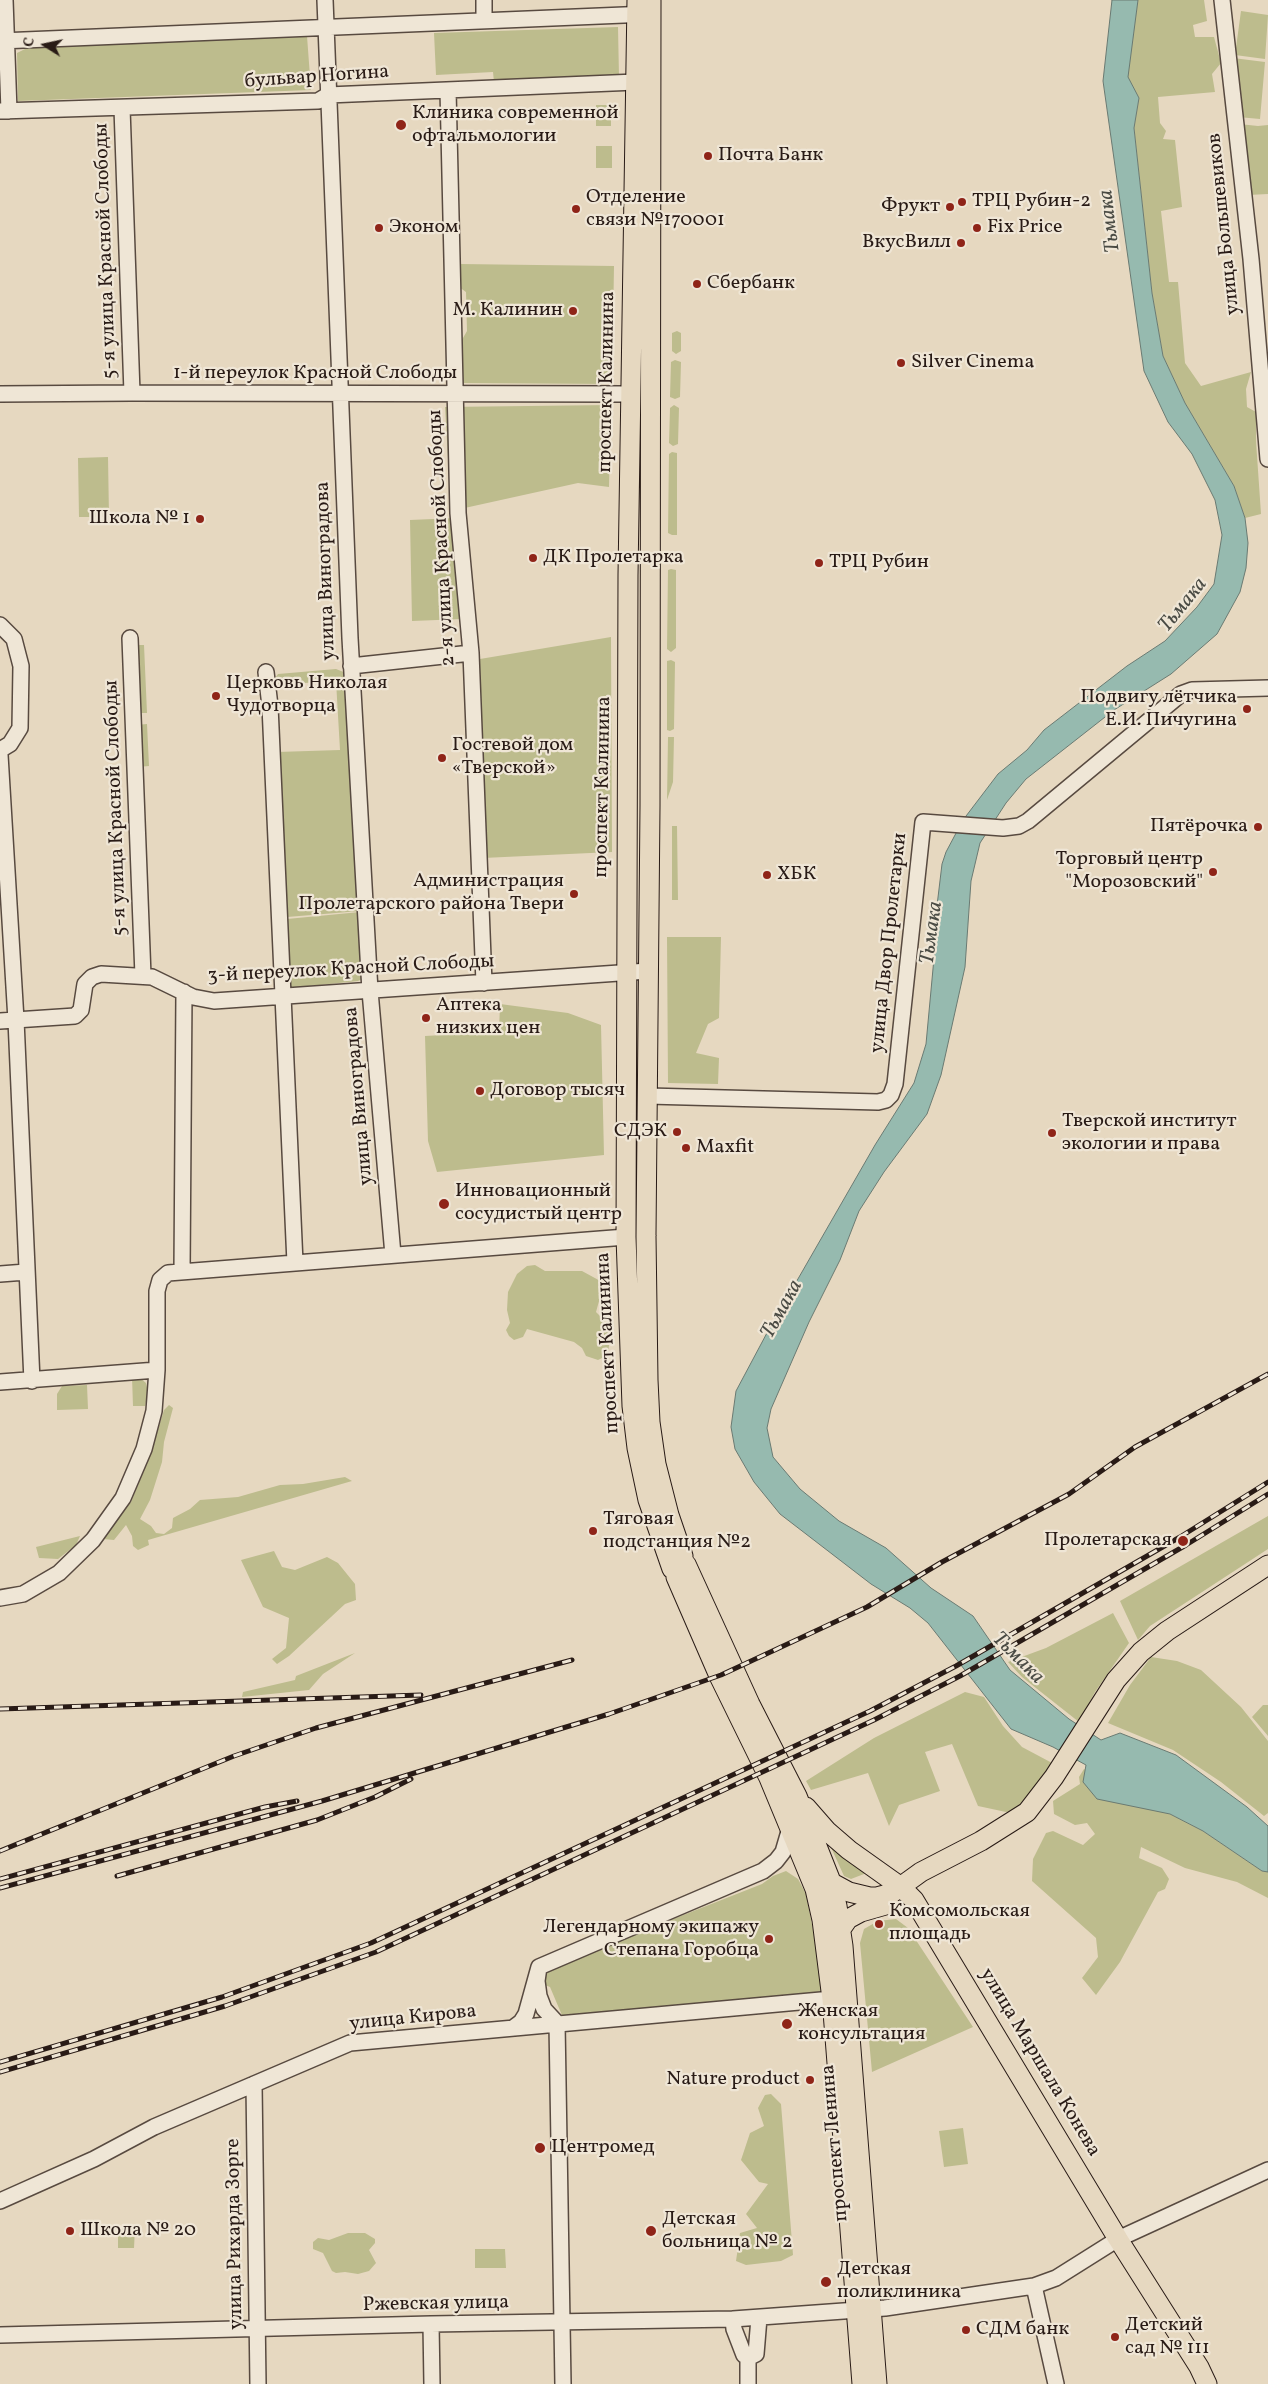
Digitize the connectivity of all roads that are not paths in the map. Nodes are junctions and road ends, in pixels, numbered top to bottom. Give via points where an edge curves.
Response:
1 (5, 0) edge
2 (325, 0) edge
3 (484, 0) edge
4 (1222, 0) edge
5 (644, 7) edge
6 (484, 20) junction
7 (326, 27) junction
8 (3, 41) edge
9 (636, 82) junction
10 (448, 90) junction
11 (328, 95) junction
12 (122, 108) junction
13 (4, 111) edge
14 (132, 393) junction
15 (0, 394) edge
16 (340, 394) junction
17 (630, 394) junction
18 (455, 395) junction
19 (649, 404) junction
20 (1268, 444) edge
21 (1268, 459) edge
22 (0, 625) edge
23 (130, 638) dead end
24 (471, 653) junction
25 (351, 666) junction
26 (266, 672) dead end
27 (1268, 688) edge
28 (0, 750) edge
29 (0, 755) edge
30 (627, 792) junction
31 (650, 806) junction
32 (648, 972) junction
33 (625, 973) junction
34 (143, 976) junction
35 (484, 983) junction
36 (370, 991) junction
37 (184, 992) junction
38 (283, 997) junction
39 (16, 1020) junction
40 (0, 1021) edge
41 (625, 1081) junction
42 (648, 1096) junction
43 (626, 1237) junction
44 (646, 1250) junction
45 (393, 1255) junction
46 (295, 1263) junction
47 (182, 1271) junction
48 (26, 1272) junction
49 (0, 1274) edge
50 (157, 1370) junction
51 (32, 1381) junction
52 (0, 1382) edge
53 (1268, 1565) edge
54 (679, 1566) junction
55 (0, 1598) edge
56 (757, 1735) junction
57 (797, 1796) junction
58 (790, 1828) junction
59 (803, 1858) junction
60 (869, 1864) junction
61 (921, 1872) junction
62 (832, 1884) junction
63 (899, 1895) junction
64 (866, 1897) junction
65 (919, 1908) junction
66 (848, 1922) junction
67 (539, 1967) junction
68 (832, 1999) junction
69 (558, 2023) junction
70 (513, 2028) junction
71 (254, 2084) junction
72 (1268, 2170) edge
73 (0, 2201) edge
74 (1118, 2239) junction
75 (1034, 2286) junction
76 (864, 2310) junction
77 (759, 2318) junction
78 (733, 2319) junction
79 (562, 2322) junction
80 (431, 2324) junction
81 (258, 2329) junction
82 (0, 2335) edge
83 (748, 2358) junction
84 (258, 2384) edge
85 (432, 2384) edge
86 (563, 2384) edge
87 (748, 2384) edge
88 (862, 2384) edge
89 (876, 2384) edge
90 (1056, 2384) edge
91 (1207, 2384) edge

1 - 8 street
2 - 7 street, улица Виноградова
3 - 6 street
4 - 20 street, улица Большевиков
5 - 6 street
5 - 9 main road, проспект Калинина
5 - 19 main road, проспект Калинина
6 - 7 street
7 - 8 street
7 - 11 street, улица Виноградова
8 - 13 street
9 - 10 street, бульвар Ногина
9 - 17 main road, проспект Калинина
10 - 11 street, бульвар Ногина
10 - 18 street, 2-я улица Красной Слободы
11 - 12 street, бульвар Ногина via 318,102
11 - 16 street, улица Виноградова
12 - 13 street, бульвар Ногина
12 - 14 street, 5-я улица Красной Слободы
14 - 15 street, 1-й переулок Красной Слободы
14 - 16 street, 1-й переулок Красной Слободы
16 - 18 street, 1-й переулок Красной Слободы
16 - 25 street, улица Виноградова
17 - 18 street, 1-й переулок Красной Слободы
17 - 19 main road via 640,396
17 - 30 main road, проспект Калинина
18 - 24 street, 2-я улица Красной Слободы via 458,513
19 - 31 main road, проспект Калинина
20 - 21 street, улица Большевиков
22 - 28 street via 14,639 19,654 21,718 17,735
23 - 34 street, 5-я улица Красной Слободы
24 - 25 street
24 - 35 street, 2-я улица Красной Слободы
25 - 36 street, улица Виноградова
26 - 38 street
27 - 42 street, улица Двор Пролетарки via 1192,690 1181,694 1028,821 1015,827 923,822 903,1020 895,1084 889,1098 878,1102
29 - 39 street
30 - 31 main road via 636,802
30 - 33 main road, проспект Калинина
31 - 32 main road, проспект Калинина
32 - 33 street, 3-й переулок Красной Слободы
32 - 42 main road, проспект Калинина
33 - 35 street, 3-й переулок Красной Слободы
33 - 41 main road, проспект Калинина
34 - 37 street, 3-й переулок Красной Слободы via 162,980
34 - 39 street, 3-й переулок Красной Слободы via 101,974 92,977 84,987 81,1010 75,1016
35 - 36 street, 3-й переулок Красной Слободы
36 - 38 street, 3-й переулок Красной Слободы
36 - 45 street, улица Виноградова
37 - 38 street, 3-й переулок Красной Слободы via 214,1002
37 - 47 street
38 - 46 street
39 - 40 street, 3-й переулок Красной Слободы
39 - 48 street
41 - 42 main road via 635,1091
41 - 43 main road, проспект Калинина
42 - 44 main road, проспект Калинина
43 - 44 main road via 638,1239
43 - 45 street
43 - 54 main road, проспект Калинина via 632,1406 637,1448 653,1516
44 - 54 main road, проспект Калинина via 650,1422
45 - 46 street
46 - 47 street
47 - 50 street via 168,1273 159,1284
48 - 49 street
48 - 51 street
50 - 51 street
50 - 55 street via 154,1411 144,1449 113,1514 88,1546 60,1573 23,1594
51 - 52 street
53 - 61 main road via 1141,1652 1116,1680 1054,1777 1022,1817
54 - 56 main road, проспект Калинина via 719,1676
56 - 57 main road, проспект Ленина
56 - 58 main road, проспект Ленина
57 - 60 main road, улица Маршала Конева via 827,1831
57 - 62 main road, проспект Ленина
58 - 59 main road, проспект Ленина
58 - 67 street via 783,1852 763,1871
59 - 62 main road
59 - 68 main road, проспект Ленина via 822,1920
60 - 61 main road via 898,1872
60 - 63 main road, улица Маршала Конева
61 - 63 main road
61 - 65 main road via 917,1893
62 - 64 main road
62 - 66 main road, проспект Ленина
63 - 64 main road
63 - 65 main road, улица Маршала Конева
63 - 66 main road
64 - 66 main road
65 - 74 main road, улица Маршала Конева
66 - 76 main road, проспект Ленина
67 - 69 street via 539,1996 544,2009
67 - 70 street via 526,2014
68 - 69 street, улица Кирова
68 - 76 main road, проспект Ленина
69 - 70 street, улица Кирова
69 - 79 street
70 - 71 street, улица Кирова via 350,2043
71 - 73 street, улица Кирова via 154,2127
71 - 81 street, улица Рихарда Зорге
72 - 74 street, Ржевская улица
74 - 75 street, Ржевская улица via 1056,2278
74 - 91 main road, улица Маршала Конева
75 - 76 street, Ржевская улица
75 - 90 street
76 - 77 street, Ржевская улица
76 - 88 main road, проспект Ленина
76 - 89 main road, проспект Ленина
77 - 78 street, Ржевская улица
77 - 83 street via 756,2354
78 - 79 street, Ржевская улица
78 - 83 street via 734,2329
79 - 80 street, Ржевская улица
79 - 86 street
80 - 81 street, Ржевская улица
80 - 85 street
81 - 82 street, Ржевская улица
81 - 84 street, улица Рихарда Зорге
83 - 87 street

